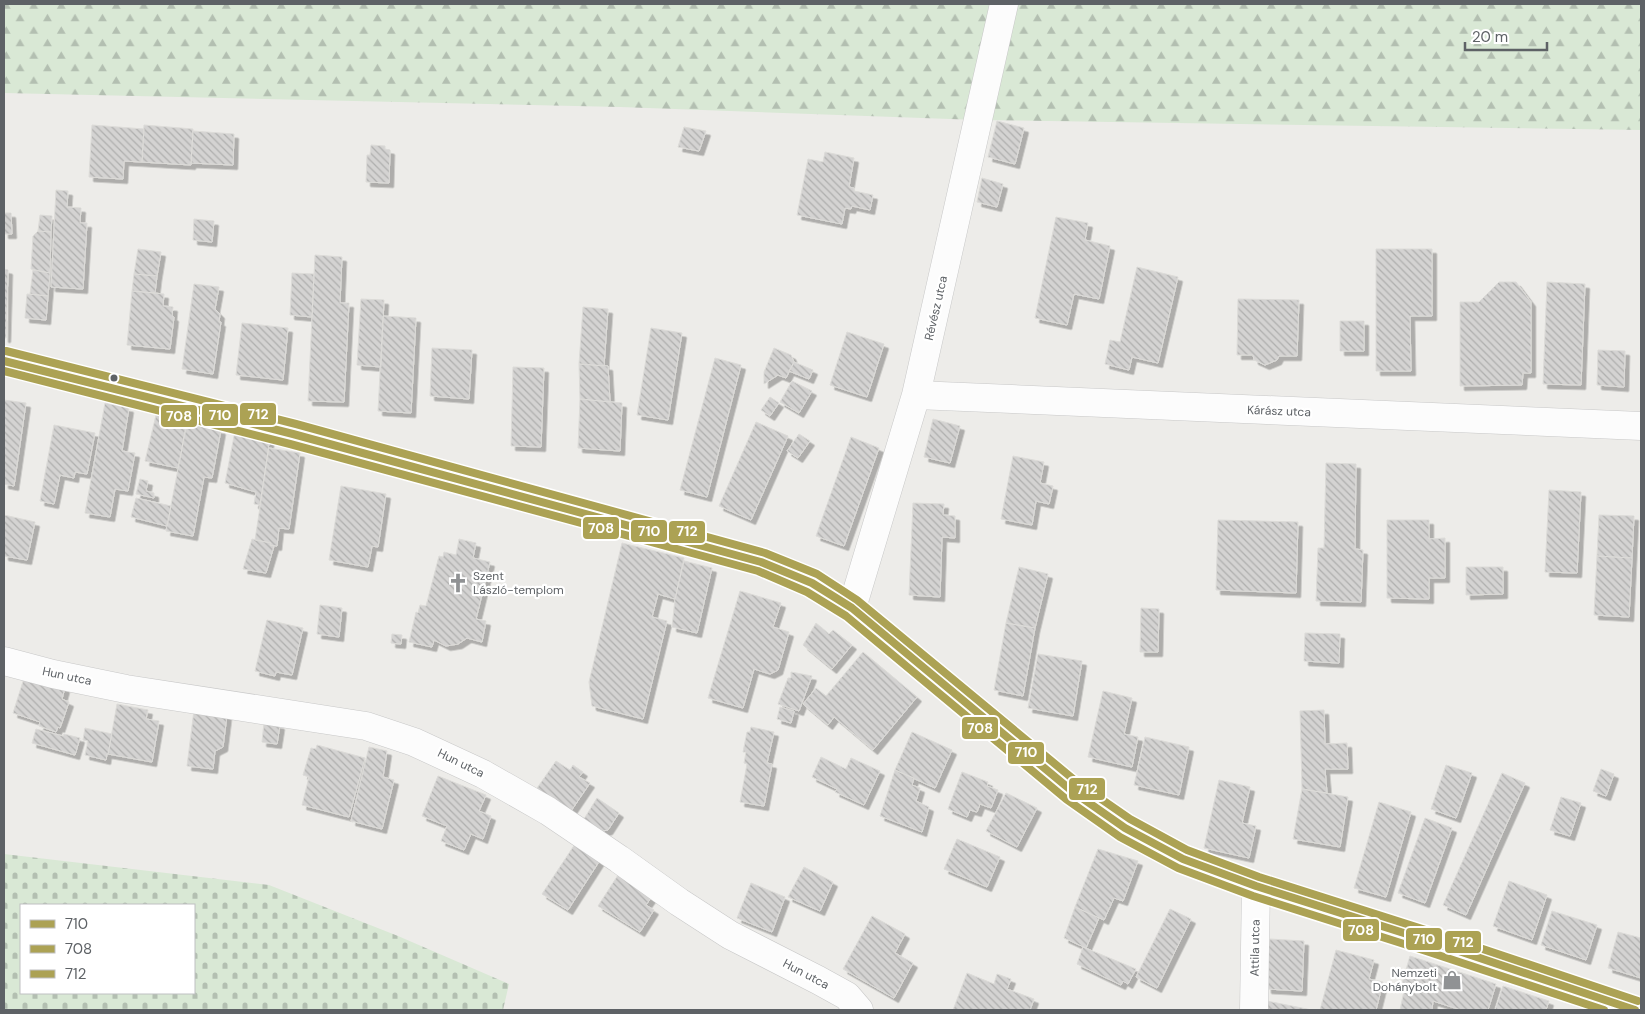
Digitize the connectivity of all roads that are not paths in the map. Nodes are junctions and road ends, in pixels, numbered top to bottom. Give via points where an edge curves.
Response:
1 (1004, 4) edge
2 (4, 361) edge
3 (916, 395) junction
4 (1641, 426) edge
5 (852, 608) junction
6 (4, 661) edge
7 (1256, 886) junction
8 (859, 1010) edge
9 (1254, 1010) edge
10 (1635, 1010) edge

1 - 3 street, Révész utca
2 - 5 street via 293,434 761,562 812,584
3 - 4 street, Kárász utca
3 - 5 street, Révész utca
5 - 7 street via 1072,791 1125,828 1183,859
6 - 8 street, Hun utca via 126,689 366,726 414,742 483,774 548,811 730,935 847,996
7 - 9 street, Attila utca
7 - 10 street

